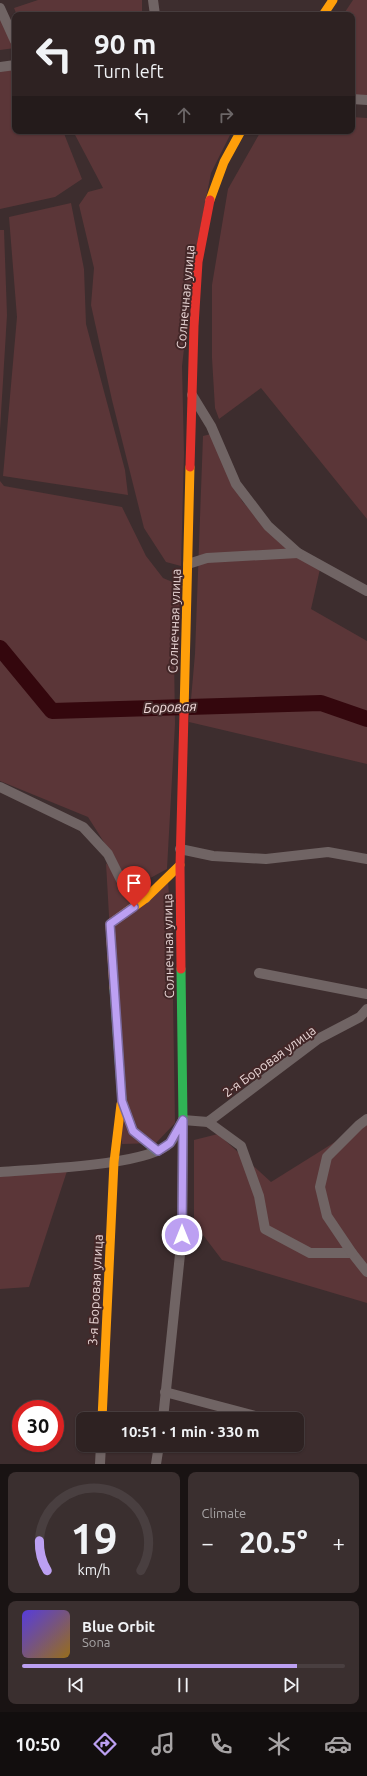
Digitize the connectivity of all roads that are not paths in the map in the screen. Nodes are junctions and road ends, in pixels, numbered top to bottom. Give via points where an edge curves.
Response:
1 (153, 0) edge
2 (333, 0) edge
3 (0, 8) edge
4 (155, 12) edge
5 (325, 12) edge
6 (12, 34) edge
7 (12, 65) edge
8 (0, 67) edge
9 (355, 98) edge
10 (367, 100) edge
11 (239, 134) edge
12 (192, 395) junction
13 (298, 553) junction
14 (188, 564) junction
15 (367, 591) edge
16 (0, 787) edge
17 (180, 849) junction
18 (367, 860) edge
19 (180, 865) junction
20 (146, 898) junction
21 (259, 973) dead end
22 (367, 994) edge
23 (367, 1009) edge
24 (363, 1019) edge
25 (122, 1101) junction
26 (367, 1119) edge
27 (183, 1120) junction
28 (208, 1122) junction
29 (158, 1151) junction
30 (114, 1162) junction
31 (0, 1172) edge
32 (352, 1252) junction
33 (367, 1272) edge
34 (165, 1392) junction
35 (102, 1412) edge
36 (163, 1412) edge
37 (241, 1412) edge
38 (101, 1452) edge
39 (158, 1452) edge
40 (100, 1464) edge
41 (156, 1464) edge

1 - 4 street
2 - 5 street
3 - 6 street
7 - 8 street
9 - 10 street
11 - 12 street, Солнечная улица via 224,162 210,200 198,262
12 - 13 street via 211,426 236,484 268,526
12 - 14 street, Солнечная улица
13 - 14 street via 207,558
13 - 15 street
14 - 17 street, Солнечная улица
16 - 20 street via 83,827 108,854 127,892
17 - 18 street via 213,856 266,858 328,852
17 - 19 street, Солнечная улица
19 - 20 street
19 - 27 street, Солнечная улица
20 - 25 street via 110,924
21 - 22 street
23 - 24 street, 2-я Боровая улица
24 - 28 street, 2-я Боровая улица via 318,1039
25 - 29 street via 133,1131
25 - 30 street, 3-я Боровая улица
26 - 32 street via 327,1157 320,1187 326,1216
27 - 28 street
27 - 29 street via 170,1143
27 - 34 street via 182,1235
28 - 32 street via 242,1146 259,1196 265,1229 310,1253
29 - 30 street
30 - 31 street
30 - 35 street, 3-я Боровая улица
32 - 33 street
34 - 36 street
34 - 37 street
38 - 40 street
39 - 41 street

